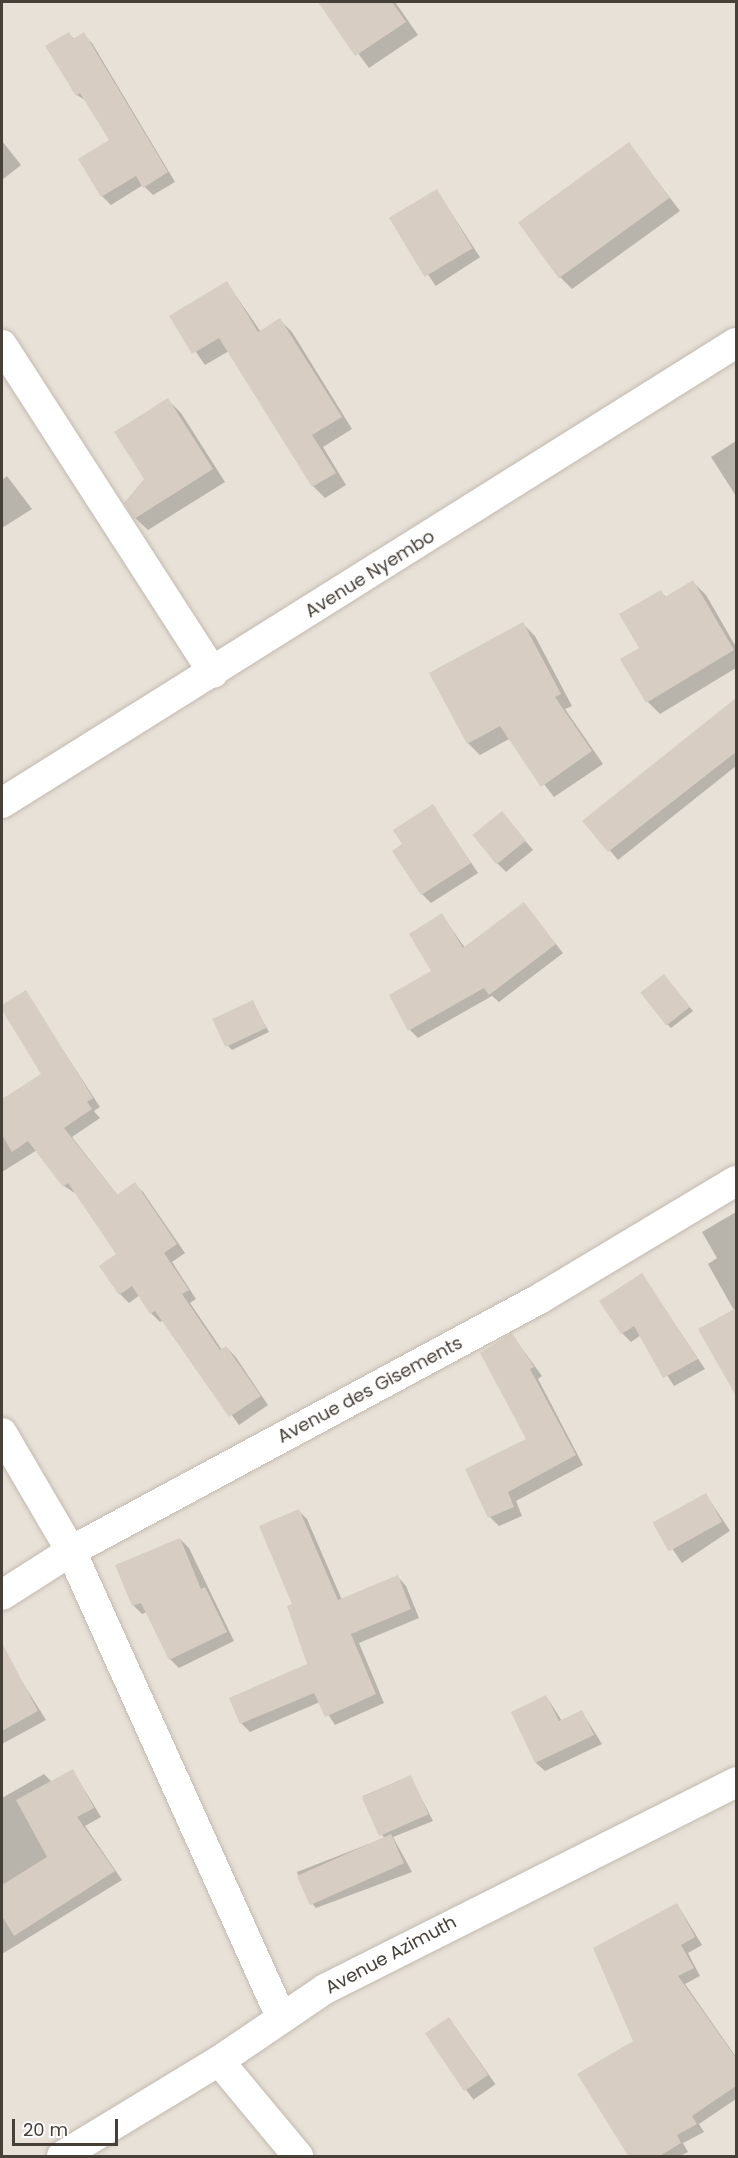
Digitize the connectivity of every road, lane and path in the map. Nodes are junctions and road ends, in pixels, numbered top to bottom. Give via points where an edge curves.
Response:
1 (736, 343) edge
2 (2, 345) edge
3 (213, 673) junction
4 (2, 803) edge
5 (736, 1181) edge
6 (2, 1433) edge
7 (71, 1551) junction
8 (2, 1595) edge
9 (736, 1782) edge
10 (281, 2017) junction
11 (219, 2061) junction
12 (62, 2157) edge
13 (298, 2157) edge

1 - 3 street, Avenue Nyembo
2 - 3 street
3 - 4 street, Avenue Nyembo
5 - 7 street, Avenue des Gisements via 541,1298
6 - 7 street
7 - 8 street, Avenue des Gisements
7 - 10 street
9 - 10 street, Avenue Azimuth via 414,1942
10 - 11 street, Avenue Azimuth
11 - 12 street, Avenue Azimuth
11 - 13 street

